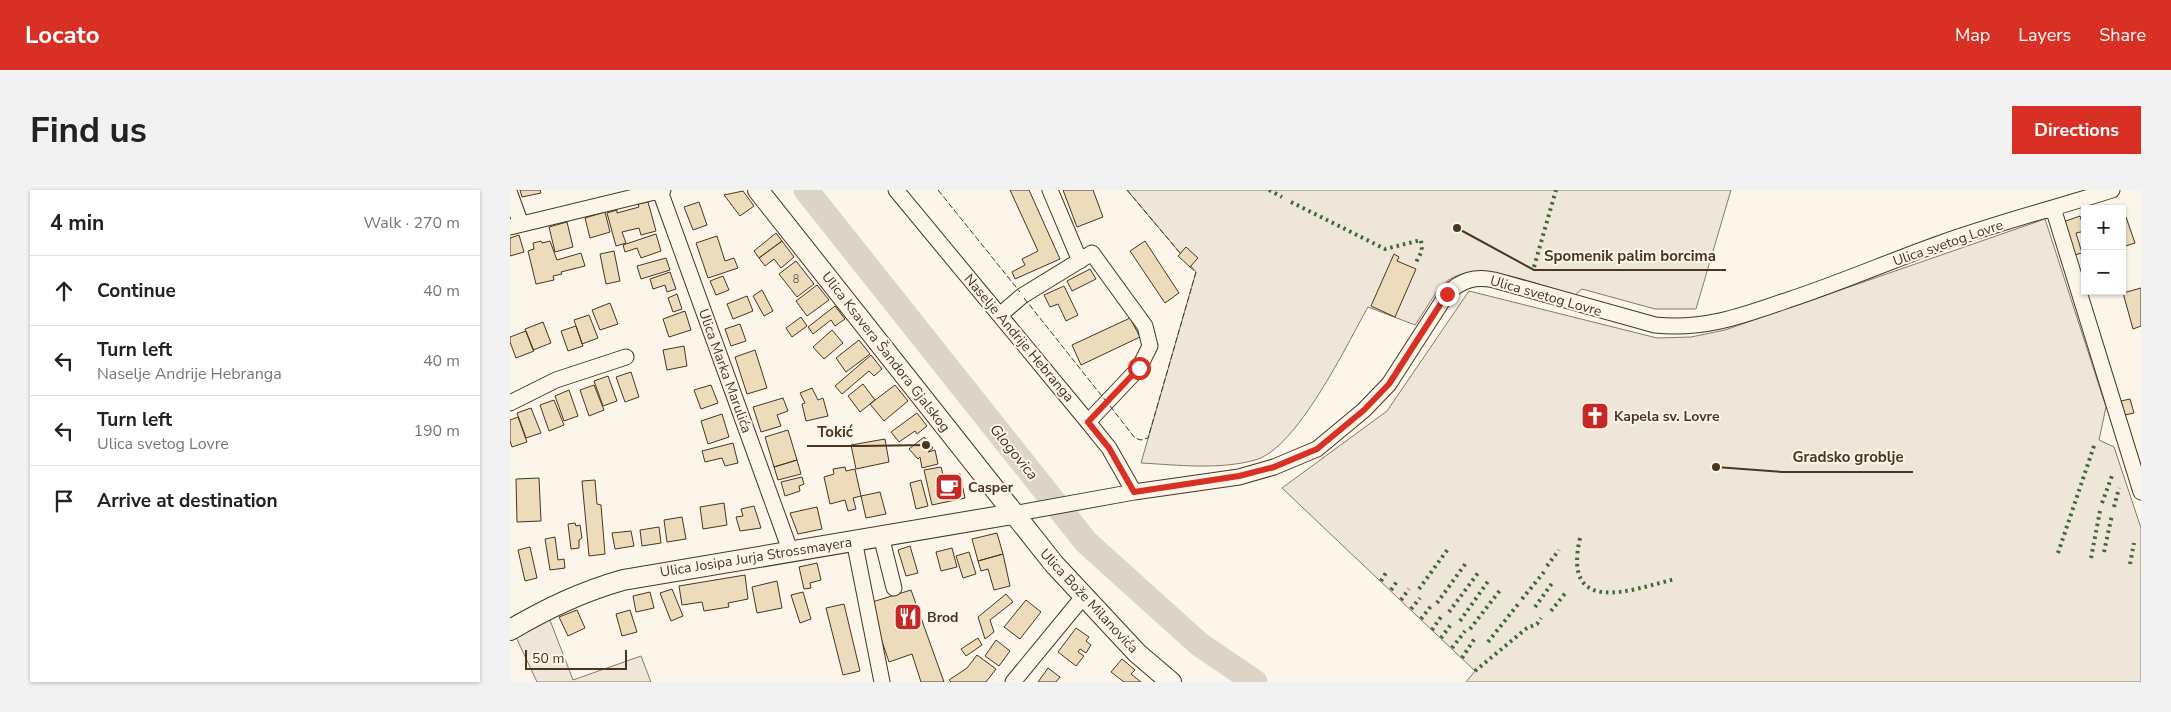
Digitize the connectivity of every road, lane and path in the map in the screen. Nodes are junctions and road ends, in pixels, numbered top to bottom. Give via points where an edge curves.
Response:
1 (661, 190) edge
2 (758, 190) edge
3 (896, 190) edge
4 (1050, 190) edge
5 (2112, 190) edge
6 (510, 194) edge
7 (2053, 208) junction
8 (515, 225) edge
9 (1080, 260) junction
10 (1000, 315) junction
11 (626, 357) dead end
12 (510, 403) edge
13 (1088, 422) junction
14 (1134, 492) junction
15 (2141, 492) edge
16 (1013, 514) junction
17 (881, 536) junction
18 (854, 540) junction
19 (790, 550) junction
20 (894, 588) dead end
21 (1083, 597) junction
22 (510, 630) edge
23 (882, 682) edge
24 (1013, 682) edge
25 (1171, 682) edge

1 - 8 street
1 - 19 street, Ulica Marka Marulića
2 - 16 main road, Ulica Ksavera Šandora Gjalskog
3 - 10 street, Naselje Andrije Hebranga
4 - 9 street
5 - 7 street, Ulica svetog Lovre
6 - 8 street
7 - 14 street, Ulica svetog Lovre via 1941,243 1739,317 1702,326 1655,325 1494,280 1466,280 1447,294 1389,384 1364,410 1317,449 1282,464 1239,476
7 - 15 street
9 - 10 street via 1022,296
9 - 13 street via 1092,253 1146,326 1150,346 1139,368
10 - 13 street, Naselje Andrije Hebranga
11 - 12 street via 556,380
13 - 14 street, Naselje Andrije Hebranga via 1109,448
14 - 16 street, Ulica svetog Lovre
16 - 17 main road, Ulica Josipa Jurja Strossmayera
16 - 21 main road, Ulica Bože Milanovića
17 - 18 main road, Ulica Josipa Jurja Strossmayera
17 - 20 street
18 - 19 main road, Ulica Josipa Jurja Strossmayera
18 - 23 street
19 - 22 main road, Ulica Josipa Jurja Strossmayera via 623,580 560,602
21 - 24 street
21 - 25 main road, Ulica Bože Milanovića via 1137,653

